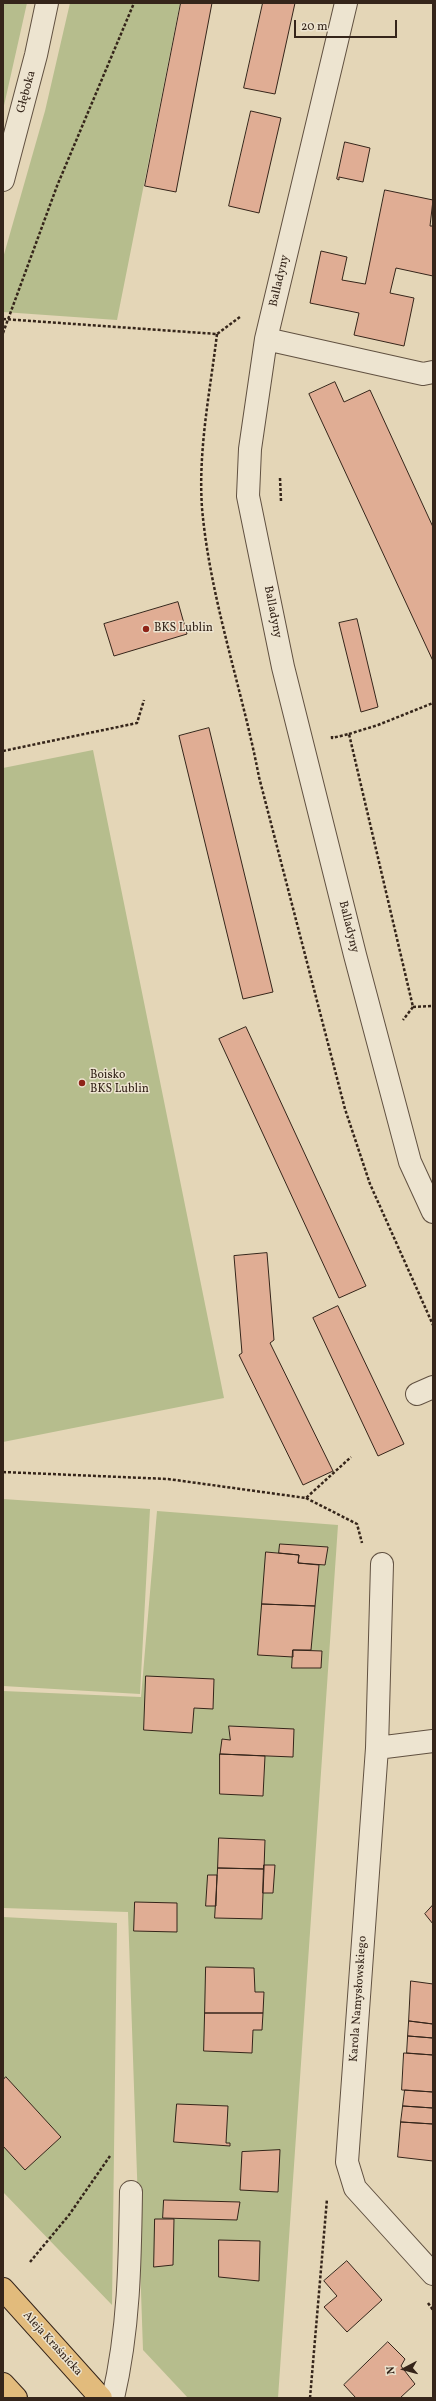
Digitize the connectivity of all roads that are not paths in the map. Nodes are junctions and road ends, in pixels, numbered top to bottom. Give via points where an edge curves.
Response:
1 (47, 3) edge
2 (346, 3) edge
3 (3, 180) edge
4 (266, 338) junction
5 (433, 372) edge
6 (433, 1212) edge
7 (382, 1564) dead end
8 (433, 1740) edge
9 (377, 1748) junction
10 (131, 2192) dead end
11 (433, 2274) edge
12 (3, 2290) edge
13 (3, 2384) edge
14 (16, 2398) edge
15 (101, 2398) edge
16 (113, 2398) edge

1 - 3 street, Głęboka
2 - 4 street, Balladyny
4 - 5 street via 423,374
4 - 6 street, Balladyny via 250,449 248,496 283,667 355,955 410,1162
7 - 9 street, Karola Namysłowskiego
8 - 9 street
9 - 11 street, Karola Namysłowskiego via 347,2162 355,2188
10 - 16 street via 127,2315 122,2361
12 - 15 main road, Aleja Kraśnicka
13 - 14 main road

